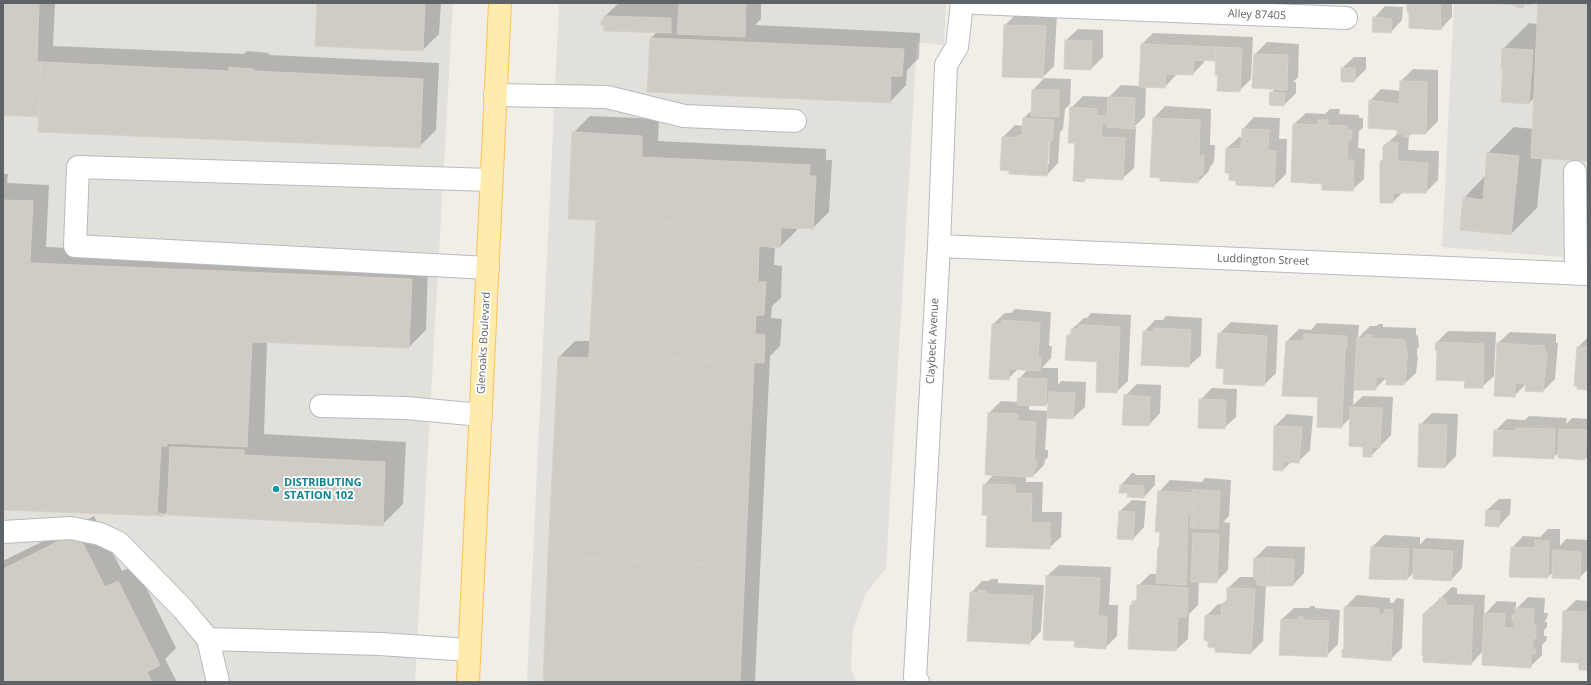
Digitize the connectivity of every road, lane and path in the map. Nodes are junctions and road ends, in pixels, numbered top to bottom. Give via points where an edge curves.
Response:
1 (500, 3) edge
2 (962, 3) edge
3 (976, 3) edge
4 (1346, 18) dead end
5 (495, 95) junction
6 (794, 121) dead end
7 (1575, 172) dead end
8 (492, 180) junction
9 (939, 246) junction
10 (488, 268) junction
11 (1582, 274) edge
12 (321, 406) dead end
13 (480, 415) junction
14 (3, 532) edge
15 (208, 639) junction
16 (470, 650) junction
17 (218, 682) edge
18 (468, 682) edge
19 (918, 682) edge

1 - 5 main road, Glenoaks Boulevard
2 - 9 street, Claybeck Avenue via 957,47 946,65
3 - 4 street, Alley 87405
5 - 6 street via 607,97 684,116
5 - 8 main road, Glenoaks Boulevard
7 - 11 street
8 - 10 main road, Glenoaks Boulevard
8 - 10 street via 78,167 75,246
9 - 11 street, Luddington Street
9 - 19 street, Claybeck Avenue via 915,677
10 - 13 main road, Glenoaks Boulevard
12 - 13 street via 406,408
13 - 16 main road, Glenoaks Boulevard
14 - 15 street via 71,528 100,534 119,543 183,609
15 - 16 street via 380,644
15 - 17 street
16 - 18 main road, Glenoaks Boulevard

